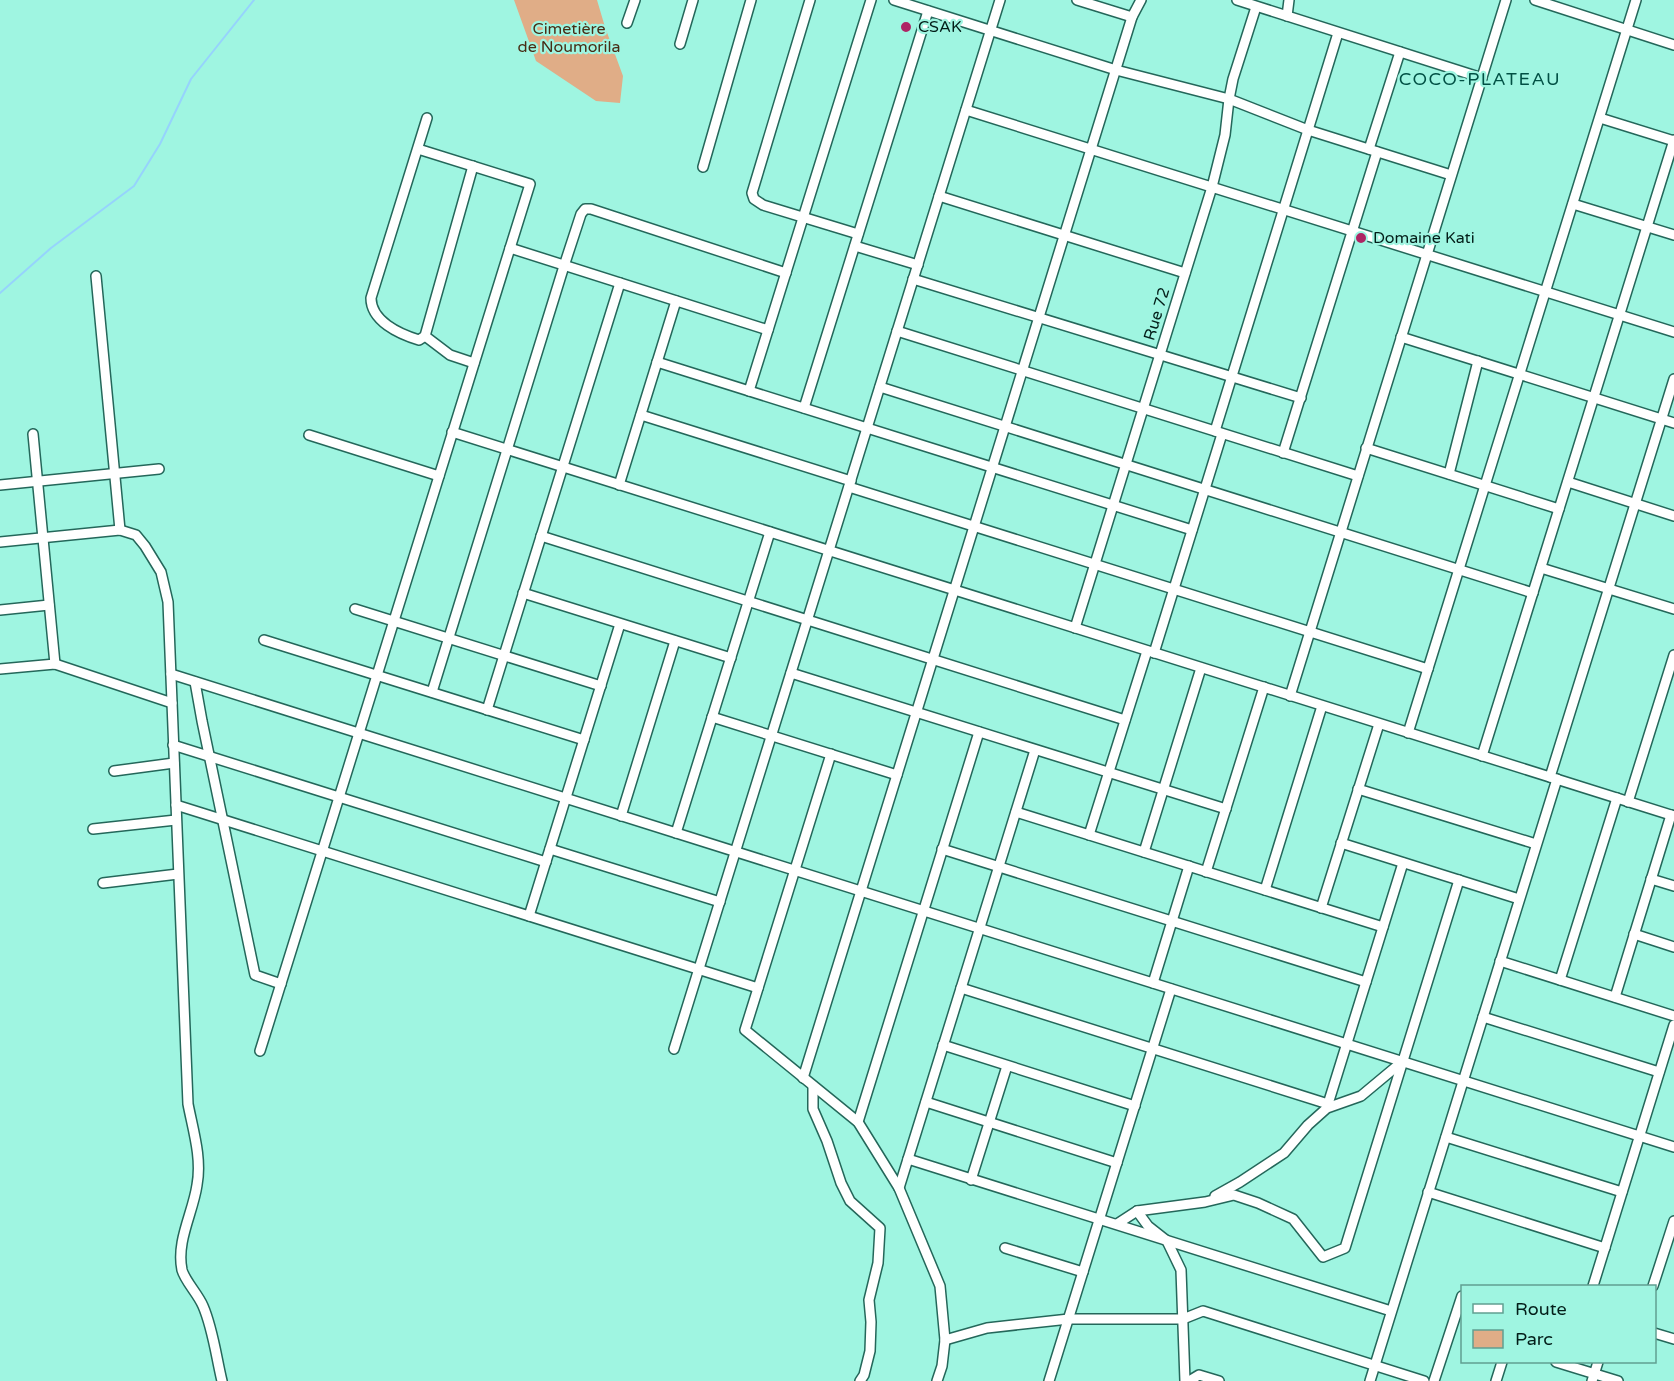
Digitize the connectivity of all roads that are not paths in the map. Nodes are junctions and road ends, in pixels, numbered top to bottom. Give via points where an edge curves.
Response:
1 (635, 0) edge
2 (693, 0) edge
3 (752, 0) edge
4 (810, 0) edge
5 (871, 0) edge
6 (894, 0) edge
7 (1000, 0) edge
8 (1077, 0) edge
9 (1141, 0) edge
10 (1237, 0) edge
11 (1289, 0) edge
12 (1506, 0) edge
13 (1535, 0) edge
14 (1636, 0) edge
15 (1256, 7) junction
16 (928, 11) junction
17 (1287, 16) junction
18 (1132, 17) junction
19 (627, 23) dead end
20 (991, 30) junction
21 (1627, 30) junction
22 (1338, 33) junction
23 (680, 44) dead end
24 (1674, 45) edge
25 (1400, 52) junction
26 (1116, 70) junction
27 (1482, 78) junction
28 (1229, 99) junction
29 (966, 110) junction
30 (427, 118) dead end
31 (1600, 118) junction
32 (1308, 130) junction
33 (1674, 141) edge
34 (418, 149) junction
35 (1091, 149) junction
36 (1373, 151) junction
37 (473, 166) junction
38 (703, 167) dead end
39 (1451, 175) junction
40 (1212, 187) junction
41 (939, 196) junction
42 (1573, 204) junction
43 (1284, 209) junction
44 (803, 217) junction
45 (1647, 227) junction
46 (1352, 231) junction
47 (858, 234) junction
48 (1065, 235) junction
49 (1674, 235) edge
50 (855, 246) junction
51 (510, 249) junction
52 (1427, 254) junction
53 (918, 265) junction
54 (564, 266) junction
55 (786, 273) junction
56 (1185, 273) junction
57 (96, 276) dead end
58 (913, 279) junction
59 (620, 283) junction
60 (1546, 292) junction
61 (676, 301) junction
62 (1620, 315) junction
63 (1039, 317) junction
64 (768, 330) junction
65 (897, 332) junction
66 (1674, 332) edge
67 (425, 336) junction
68 (1401, 337) junction
69 (1160, 354) junction
70 (1478, 361) junction
71 (657, 362) junction
72 (474, 363) junction
73 (1022, 371) junction
74 (1520, 374) junction
75 (1232, 376) junction
76 (1674, 379) edge
77 (880, 387) junction
78 (749, 391) junction
79 (1301, 398) junction
80 (1594, 398) junction
81 (804, 408) junction
82 (1143, 409) junction
83 (641, 415) junction
84 (1662, 419) junction
85 (1674, 423) edge
86 (1005, 427) junction
87 (867, 428) junction
88 (452, 432) junction
89 (1218, 432) junction
90 (33, 434) dead end
91 (309, 435) dead end
92 (1366, 448) junction
93 (507, 450) junction
94 (1283, 453) junction
95 (1126, 465) junction
96 (562, 467) junction
97 (993, 467) junction
98 (159, 470) dead end
99 (115, 474) junction
100 (1449, 474) junction
101 (439, 476) junction
102 (1358, 476) junction
103 (38, 481) junction
104 (1568, 482) junction
105 (850, 484) junction
106 (0, 485) edge
107 (619, 485) junction
108 (1485, 486) junction
109 (1205, 489) junction
110 (1635, 504) junction
111 (1113, 505) junction
112 (1559, 509) junction
113 (1674, 516) edge
114 (974, 526) junction
115 (120, 530) junction
116 (1192, 530) junction
117 (770, 532) junction
118 (1340, 532) junction
119 (541, 536) junction
120 (43, 538) junction
121 (0, 542) edge
122 (829, 551) junction
123 (1095, 564) junction
124 (1541, 568) junction
125 (1459, 569) junction
126 (1174, 589) junction
127 (1609, 589) junction
128 (954, 590) junction
129 (523, 593) junction
130 (1533, 593) junction
131 (748, 601) junction
132 (49, 605) junction
133 (355, 609) dead end
134 (1674, 609) edge
135 (0, 610) edge
136 (807, 620) junction
137 (394, 621) junction
138 (620, 624) junction
139 (1075, 628) junction
140 (1310, 632) junction
141 (449, 638) junction
142 (264, 640) dead end
143 (675, 641) junction
144 (1150, 652) junction
145 (504, 655) junction
146 (1674, 655) edge
147 (731, 658) junction
148 (933, 659) junction
149 (55, 664) junction
150 (1202, 668) junction
151 (0, 669) edge
152 (1428, 669) junction
153 (791, 673) junction
154 (171, 674) junction
155 (377, 675) junction
156 (195, 682) junction
157 (601, 686) junction
158 (1264, 687) junction
159 (432, 692) junction
160 (1290, 696) junction
161 (172, 703) junction
162 (1322, 706) junction
163 (487, 710) junction
164 (916, 712) junction
165 (712, 717) junction
166 (1125, 720) junction
167 (1378, 723) junction
168 (979, 732) junction
169 (359, 733) junction
170 (1408, 733) junction
171 (772, 735) junction
172 (584, 740) junction
173 (173, 745) junction
174 (1035, 750) junction
175 (831, 754) junction
176 (1482, 756) junction
177 (211, 757) junction
178 (174, 763) junction
179 (114, 771) dead end
180 (1109, 773) junction
181 (897, 775) junction
182 (1553, 778) junction
183 (1358, 789) junction
184 (1164, 790) junction
185 (339, 797) junction
186 (566, 798) junction
187 (1617, 798) junction
188 (1628, 802) junction
189 (176, 805) junction
190 (1226, 809) junction
191 (1016, 812) junction
192 (621, 816) junction
193 (1673, 816) edge
194 (176, 820) junction
195 (223, 820) junction
196 (93, 829) dead end
197 (676, 833) junction
198 (1089, 835) junction
199 (1341, 843) junction
200 (1536, 844) junction
201 (550, 849) junction
202 (942, 849) junction
203 (322, 851) junction
204 (735, 852) junction
205 (1144, 852) junction
206 (546, 862) junction
207 (1403, 862) junction
208 (1189, 866) junction
209 (999, 867) junction
210 (795, 870) junction
211 (1206, 872) junction
212 (178, 874) junction
213 (1652, 879) junction
214 (1459, 880) junction
215 (103, 884) dead end
216 (1674, 886) edge
217 (1265, 890) junction
218 (861, 891) junction
219 (1519, 899) junction
220 (720, 902) junction
221 (1321, 908) junction
222 (923, 911) junction
223 (529, 916) junction
224 (1172, 921) junction
225 (1383, 927) junction
226 (980, 928) junction
227 (1634, 934) junction
228 (1674, 947) edge
229 (1500, 961) junction
230 (699, 969) junction
231 (1560, 980) junction
232 (1366, 982) junction
233 (1153, 983) junction
234 (281, 984) junction
235 (758, 988) junction
236 (961, 988) junction
237 (1171, 989) junction
238 (1615, 997) junction
239 (1674, 1016) edge
240 (1483, 1017) junction
241 (1674, 1025) edge
242 (1347, 1044) junction
243 (943, 1046) junction
244 (674, 1049) dead end
245 (1153, 1049) junction
246 (260, 1051) dead end
247 (1403, 1061) junction
248 (1007, 1066) junction
249 (1659, 1072) junction
250 (803, 1078) junction
251 (1463, 1080) junction
252 (813, 1086) junction
253 (926, 1102) junction
254 (1135, 1106) junction
255 (858, 1122) junction
256 (990, 1122) junction
257 (1640, 1136) junction
258 (1446, 1137) junction
259 (1674, 1147) edge
260 (908, 1159) junction
261 (1117, 1163) junction
262 (971, 1180) junction
263 (899, 1188) junction
264 (1428, 1192) junction
265 (1622, 1192) junction
266 (1205, 1202) junction
267 (1137, 1211) junction
268 (1100, 1220) junction
269 (1674, 1221) edge
270 (1117, 1224) junction
271 (1167, 1241) junction
272 (1005, 1248) dead end
273 (1605, 1248) junction
274 (1083, 1272) junction
275 (1594, 1285) edge
276 (1654, 1285) edge
277 (1461, 1299) edge
278 (1391, 1311) junction
279 (1069, 1318) junction
280 (1183, 1319) junction
281 (1656, 1334) edge
282 (1674, 1339) edge
283 (945, 1340) junction
284 (1502, 1363) edge
285 (1558, 1363) edge
286 (1375, 1365) junction
287 (1593, 1377) edge
288 (222, 1381) edge
289 (860, 1381) edge
290 (937, 1381) edge
291 (1049, 1381) edge
292 (1187, 1381) edge
293 (1219, 1381) edge
294 (1370, 1381) edge
295 (1424, 1381) edge
296 (1434, 1381) edge
297 (1496, 1381) edge
298 (1618, 1381) edge

1 - 19 street
2 - 23 street
3 - 38 street
4 - 44 street via 752,193 763,205
5 - 44 street
6 - 16 street
7 - 20 street
8 - 18 street
9 - 18 street
10 - 15 street
11 - 17 street
12 - 27 street
13 - 21 street
14 - 21 street
15 - 17 street
15 - 28 street, Rue 72
16 - 20 street
16 - 47 street
17 - 22 street
18 - 26 street
20 - 26 street
20 - 29 street
21 - 24 street
21 - 31 street
22 - 25 street
22 - 32 street
25 - 27 street
25 - 36 street
26 - 28 street
26 - 35 street
27 - 39 street
28 - 32 street
28 - 40 street, Rue 72
29 - 35 street
29 - 41 street
30 - 34 street
31 - 33 street
31 - 42 street
32 - 36 street
32 - 43 street
33 - 45 street
34 - 37 street
34 - 67 street via 370,298 379,319 406,336 419,340
35 - 40 street
35 - 48 street
36 - 39 street
36 - 46 street
37 - 51 street via 530,184
37 - 67 street
39 - 52 street
40 - 43 street
40 - 56 street, Rue 72
41 - 48 street
41 - 53 street
42 - 45 street
42 - 60 street
43 - 46 street
43 - 75 street
44 - 47 street
44 - 55 street
45 - 49 street
45 - 62 street
46 - 52 street
46 - 79 street
47 - 50 street
48 - 56 street
48 - 63 street
50 - 53 street
50 - 81 street
51 - 54 street
51 - 72 street
52 - 60 street
52 - 68 street
53 - 58 street
54 - 55 street via 581,214 591,209
54 - 59 street
54 - 93 street
55 - 64 street
56 - 69 street, Rue 72
57 - 99 street
58 - 63 street
58 - 65 street
59 - 61 street
59 - 96 street
60 - 62 street
60 - 74 street
61 - 64 street
61 - 71 street
62 - 66 street
62 - 80 street
63 - 69 street
63 - 73 street
64 - 78 street
65 - 73 street
65 - 77 street
67 - 72 street via 450,355
68 - 70 street
68 - 92 street
69 - 75 street
69 - 82 street, Rue 72
70 - 74 street
70 - 100 street
71 - 78 street
71 - 83 street
72 - 88 street
73 - 82 street
73 - 86 street
74 - 80 street
74 - 108 street
75 - 79 street
75 - 89 street
76 - 84 street
77 - 86 street
77 - 87 street
78 - 81 street
79 - 94 street
80 - 84 street
80 - 104 street
81 - 87 street
82 - 89 street
82 - 95 street, Rue 72
83 - 105 street
83 - 107 street
84 - 85 street
84 - 110 street
86 - 95 street
86 - 97 street
87 - 97 street
87 - 105 street
88 - 93 street
88 - 101 street
89 - 94 street
89 - 109 street
90 - 103 street
91 - 101 street
92 - 100 street
92 - 102 street
93 - 96 street
93 - 141 street
94 - 102 street
95 - 109 street
95 - 111 street, Rue 72
96 - 107 street
96 - 119 street
97 - 111 street
97 - 114 street
98 - 99 street
99 - 103 street
99 - 115 street
100 - 108 street
101 - 137 street
102 - 118 street
103 - 106 street
103 - 120 street
104 - 110 street
104 - 112 street
105 - 114 street
105 - 122 street
107 - 117 street
108 - 112 street
108 - 125 street
109 - 116 street
109 - 118 street
110 - 113 street
110 - 127 street
111 - 116 street
111 - 123 street, Rue 72
112 - 124 street
114 - 123 street
114 - 128 street
115 - 120 street
115 - 154 street via 136,535 161,572 168,602
116 - 126 street
117 - 122 street
117 - 131 street
118 - 125 street
118 - 140 street
119 - 129 street
119 - 131 street
120 - 121 street
120 - 132 street
122 - 128 street
122 - 136 street
123 - 126 street
123 - 139 street, Rue 72
124 - 127 street
124 - 130 street
125 - 130 street
125 - 152 street
126 - 140 street
126 - 144 street
127 - 134 street
127 - 182 street
128 - 139 street
128 - 148 street
129 - 138 street
129 - 145 street
130 - 176 street
131 - 136 street
131 - 147 street
132 - 135 street
132 - 149 street
133 - 137 street
136 - 148 street
136 - 153 street
137 - 141 street
137 - 155 street
138 - 143 street
138 - 157 street
139 - 144 street
140 - 152 street
140 - 160 street
141 - 145 street
141 - 159 street
142 - 155 street
143 - 147 street
143 - 192 street
144 - 150 street
144 - 166 street
145 - 157 street
145 - 163 street
146 - 188 street
147 - 165 street
148 - 164 street
148 - 166 street
149 - 151 street
149 - 161 street
150 - 158 street
150 - 184 street
152 - 170 street
153 - 164 street
153 - 171 street
154 - 156 street
154 - 161 street
155 - 159 street
155 - 169 street
156 - 169 street
156 - 177 street
157 - 172 street
158 - 160 street
158 - 190 street
159 - 163 street
160 - 162 street
161 - 173 street
162 - 167 street
162 - 217 street
163 - 172 street
164 - 168 street
164 - 181 street
165 - 171 street
165 - 197 street
166 - 180 street
167 - 170 street
167 - 183 street
168 - 174 street
168 - 202 street
169 - 185 street
169 - 186 street
170 - 176 street
171 - 175 street
171 - 204 street
172 - 186 street
173 - 177 street
173 - 178 street
174 - 180 street
174 - 191 street
175 - 181 street
175 - 210 street
176 - 182 street
177 - 185 street
177 - 195 street
178 - 179 street
178 - 189 street
180 - 184 street
180 - 198 street
181 - 218 street
182 - 187 street
182 - 200 street
183 - 199 street
183 - 200 street
184 - 190 street
184 - 205 street
185 - 203 street
185 - 206 street
186 - 192 street
186 - 201 street
187 - 188 street
187 - 231 street
188 - 193 street
189 - 194 street
189 - 195 street
190 - 211 street
191 - 198 street
191 - 209 street
192 - 197 street
193 - 213 street
194 - 196 street
194 - 212 street
195 - 203 street
195 - 234 street via 255,975
197 - 204 street
198 - 205 street
199 - 207 street
199 - 221 street
200 - 219 street
201 - 206 street
201 - 220 street
202 - 209 street
202 - 222 street
203 - 223 street
203 - 234 street
204 - 210 street
204 - 220 street
205 - 208 street
206 - 223 street
207 - 214 street
207 - 225 street
208 - 211 street
208 - 224 street
209 - 224 street
209 - 226 street
210 - 218 street
210 - 235 street
211 - 217 street
212 - 215 street
212 - 288 street via 188,1104 198,1157 197,1185 183,1234 181,1258 183,1272 203,1307
213 - 216 street
213 - 227 street
214 - 219 street
214 - 247 street
217 - 221 street
218 - 222 street
218 - 250 street
219 - 229 street
220 - 230 street
221 - 225 street
222 - 226 street
222 - 255 street
223 - 230 street
224 - 232 street
224 - 233 street
225 - 232 street
226 - 233 street
226 - 236 street
227 - 228 street
227 - 238 street
229 - 231 street
229 - 240 street
230 - 235 street
230 - 244 street
231 - 238 street
232 - 242 street
233 - 237 street
234 - 246 street
235 - 250 street via 745,1030
236 - 243 street
236 - 245 street
237 - 242 street
237 - 245 street
238 - 239 street
240 - 249 street
240 - 251 street
241 - 249 street
242 - 245 street via 1328,1104
242 - 247 street
243 - 248 street
243 - 253 street
245 - 254 street
247 - 251 street
247 - 266 street via 1361,1096 1327,1108 1284,1154
247 - 266 street via 1346,1248 1323,1257 1293,1219 1233,1196
248 - 254 street
248 - 256 street
249 - 257 street
250 - 252 street
251 - 257 street
251 - 258 street
252 - 255 street
252 - 289 street via 813,1109 841,1183 850,1201 880,1228 878,1263 869,1300 870,1351
253 - 256 street
253 - 260 street
254 - 261 street
255 - 263 street
256 - 261 street
256 - 262 street
257 - 259 street
257 - 265 street
258 - 264 street
258 - 265 street
260 - 262 street
260 - 263 street
261 - 268 street
262 - 268 street
263 - 283 street via 940,1286
264 - 273 street
264 - 278 street
265 - 273 street
266 - 267 street
267 - 270 street
267 - 271 street
268 - 270 street
268 - 274 street
269 - 276 street
270 - 271 street
271 - 278 street
271 - 280 street via 1181,1270
272 - 274 street
273 - 275 street
274 - 279 street
277 - 296 street
278 - 286 street
279 - 280 street
279 - 283 street via 987,1328
279 - 291 street
280 - 286 street via 1203,1311
280 - 292 street
281 - 282 street
283 - 290 street
284 - 297 street
285 - 287 street
286 - 294 street
286 - 295 street
287 - 298 street
292 - 293 street via 1199,1375

